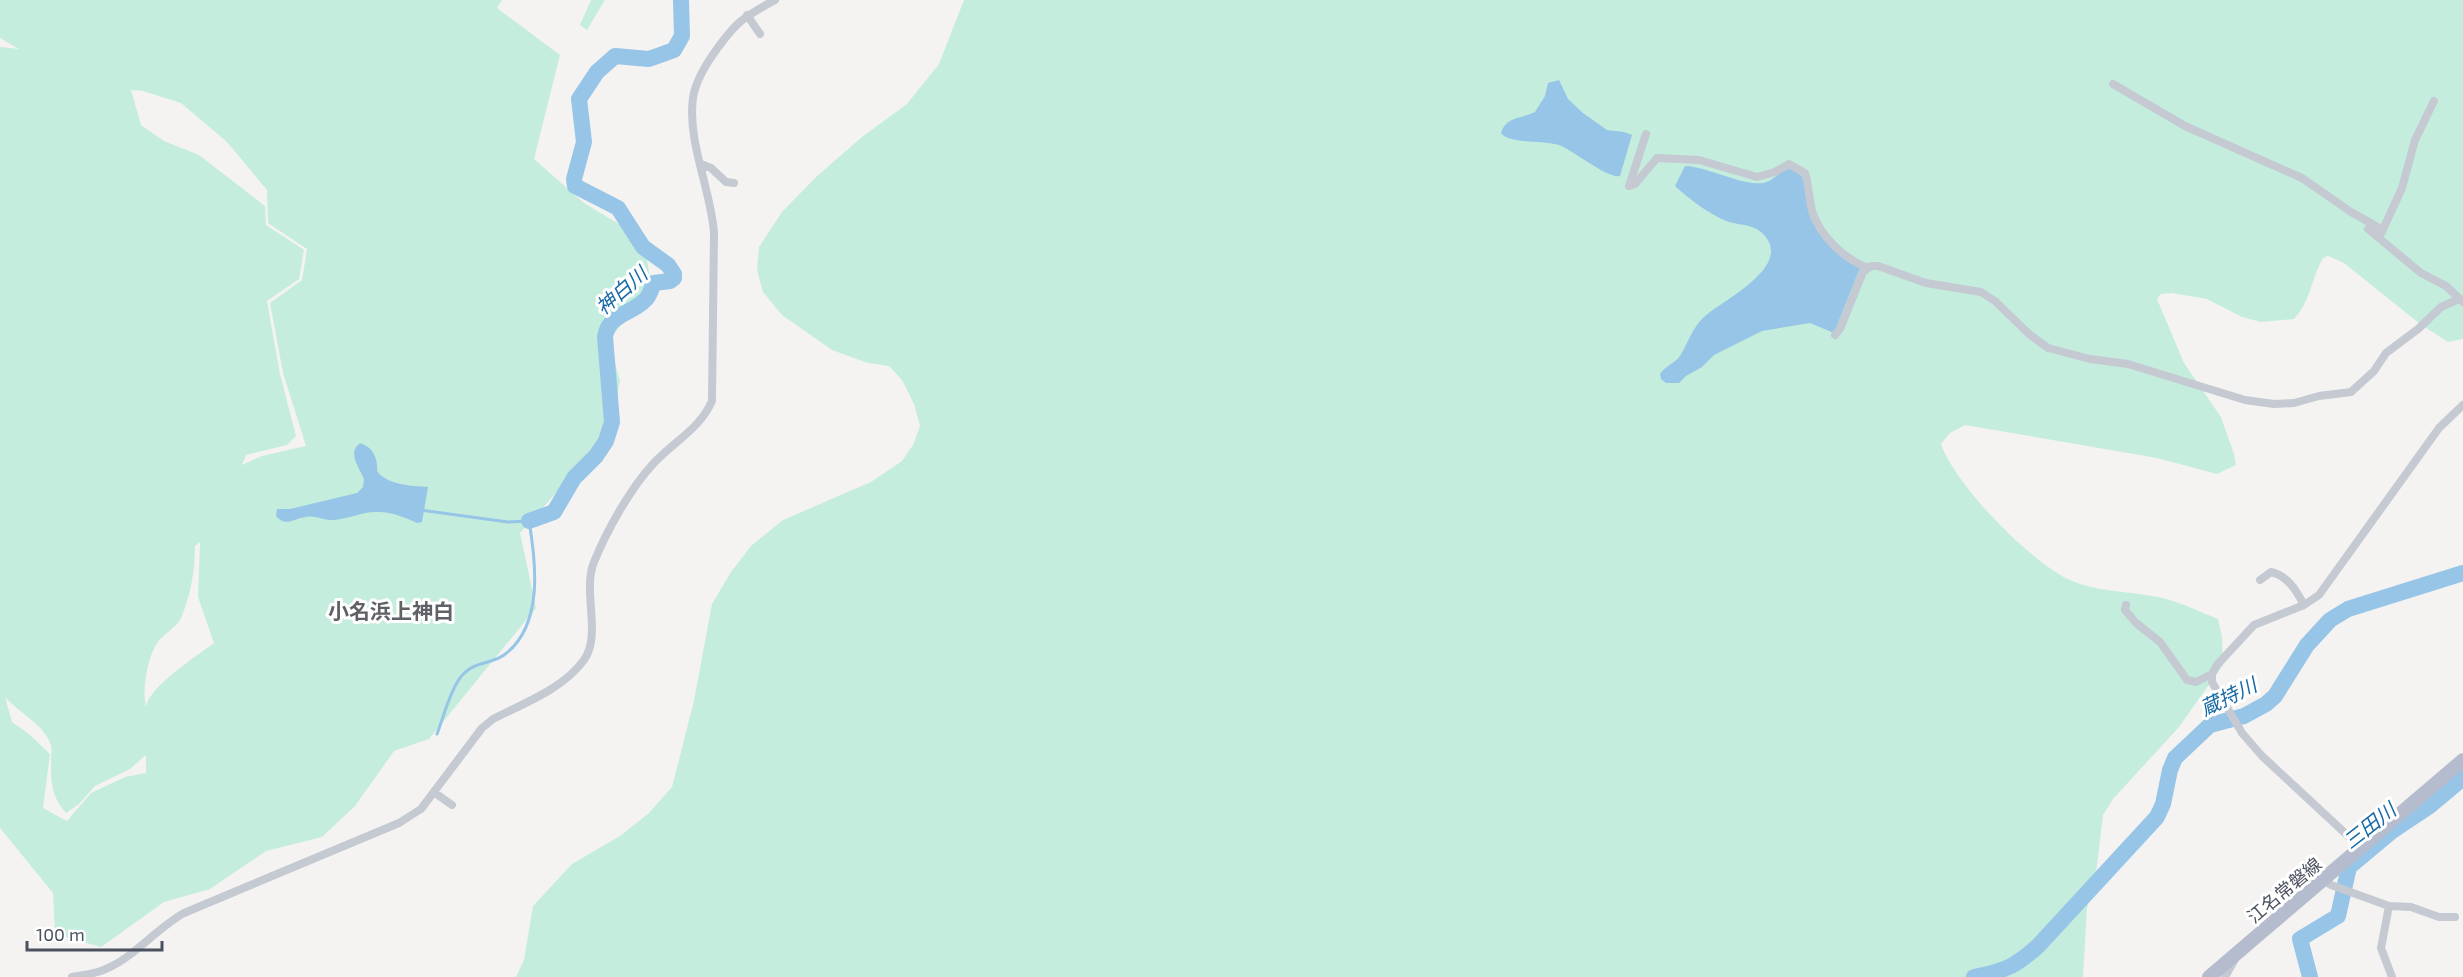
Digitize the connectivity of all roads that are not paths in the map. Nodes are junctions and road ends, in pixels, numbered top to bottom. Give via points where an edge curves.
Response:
1 (775, 0) edge
2 (747, 15) junction
3 (760, 34) dead end
4 (2113, 84) dead end
5 (2434, 101) dead end
6 (1646, 134) dead end
7 (701, 164) junction
8 (734, 183) dead end
9 (2368, 229) dead end
10 (2381, 234) junction
11 (1869, 267) junction
12 (2461, 301) edge
13 (1835, 335) dead end
14 (2463, 405) edge
15 (2260, 580) dead end
16 (2126, 605) dead end
17 (2304, 605) junction
18 (2212, 674) junction
19 (2463, 760) edge
20 (435, 793) junction
21 (452, 805) dead end
22 (2361, 848) junction
23 (2323, 880) junction
24 (2389, 906) junction
25 (2455, 917) dead end
26 (2238, 953) junction
27 (93, 976) edge
28 (72, 977) edge
29 (2209, 977) edge
30 (2225, 977) edge
31 (2392, 977) edge

1 - 2 street
2 - 3 street
2 - 7 street via 729,32 696,85 693,120
4 - 10 street via 2185,126 2308,181
5 - 10 street via 2415,140 2402,188
6 - 11 street via 1629,186 1657,158 1699,160 1757,177 1790,164 1805,173 1814,217 1831,242
7 - 8 street via 726,182
7 - 20 street via 714,233 713,388 707,413 654,462 604,543 589,580 592,626 587,657 570,677 482,728
9 - 10 street
10 - 12 street via 2421,273 2446,286
11 - 12 street via 1878,266 1926,283 1981,292 2048,348 2128,364 2245,400 2274,404 2351,392 2386,353 2441,307
11 - 13 street
14 - 17 street via 2439,428 2329,583
15 - 17 street via 2271,572 2282,577
16 - 18 street via 2125,610 2160,642 2187,680 2196,682
17 - 18 street via 2254,625
18 - 22 street via 2212,682 2249,741
19 - 22 main road, 江名常磐線
20 - 21 street
20 - 27 street via 421,809 399,823 184,913 110,968
22 - 23 main road, 江名常磐線
23 - 24 street
23 - 26 main road, 江名常磐線
24 - 25 street
24 - 31 street via 2381,948
26 - 29 main road, 江名常磐線
26 - 30 street
27 - 28 street

